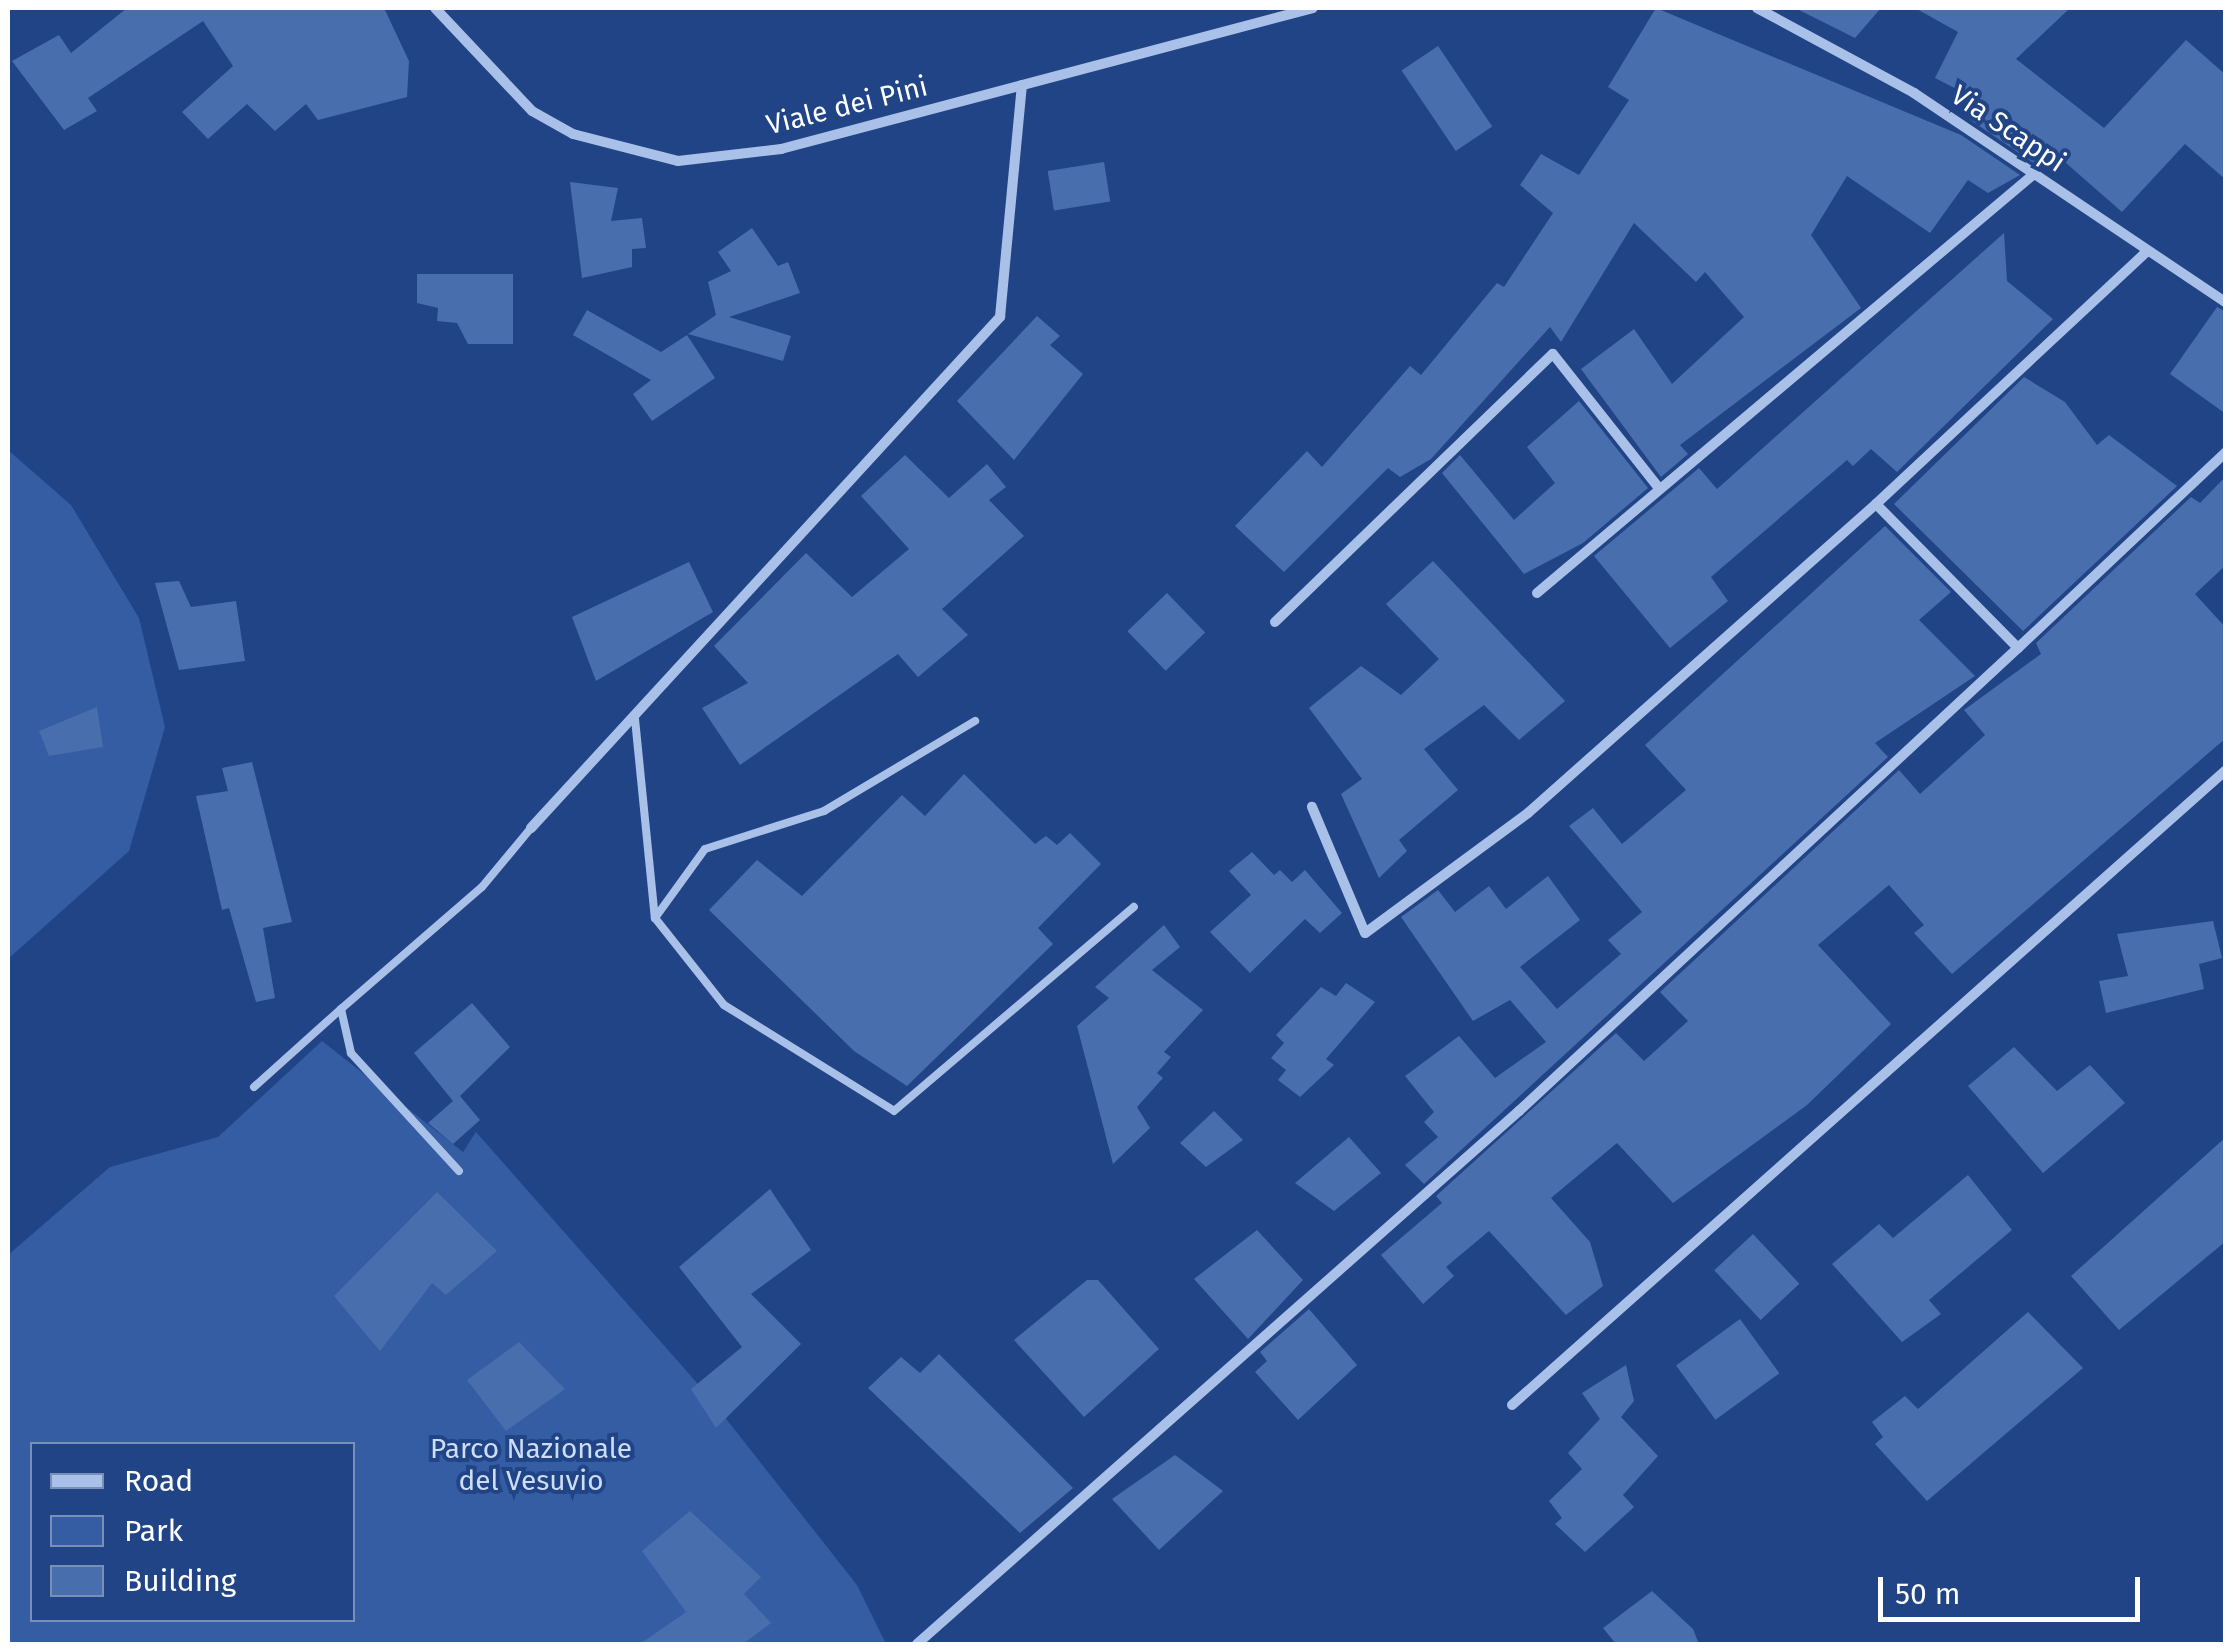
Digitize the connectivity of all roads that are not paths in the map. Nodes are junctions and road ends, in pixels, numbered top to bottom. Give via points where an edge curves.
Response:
1 (435, 8) edge
2 (1314, 8) edge
3 (1757, 8) edge
4 (1022, 85) junction
5 (2034, 174) junction
6 (2148, 251) junction
7 (2226, 303) edge
8 (2226, 452) edge
9 (1659, 488) junction
10 (1876, 504) junction
11 (1537, 593) dead end
12 (1275, 622) dead end
13 (2018, 648) junction
14 (635, 719) junction
15 (975, 721) dead end
16 (2226, 770) edge
17 (1312, 807) dead end
18 (531, 828) joint
19 (1134, 908) dead end
20 (656, 918) junction
21 (340, 1009) junction
22 (254, 1086) dead end
23 (459, 1171) dead end
24 (1512, 1405) dead end
25 (917, 1644) edge

1 - 4 street, Viale dei Pini via 532,111 573,134 678,161 781,149
2 - 4 street, Viale dei Pini
3 - 5 street, Via Scappi via 1914,93
4 - 14 street via 1000,317
5 - 6 street, Via Scappi
5 - 9 street
6 - 7 street, Via Scappi
6 - 10 street
8 - 13 street
9 - 11 street
9 - 12 street via 1553,354
10 - 13 street
10 - 17 street via 1528,813 1365,933
13 - 25 street via 1533,1098
14 - 18 street
14 - 20 lane
15 - 20 lane via 824,811 704,849
16 - 24 street
18 - 21 lane via 482,887
19 - 20 lane via 894,1111 724,1005
21 - 22 lane
21 - 23 lane via 351,1052

